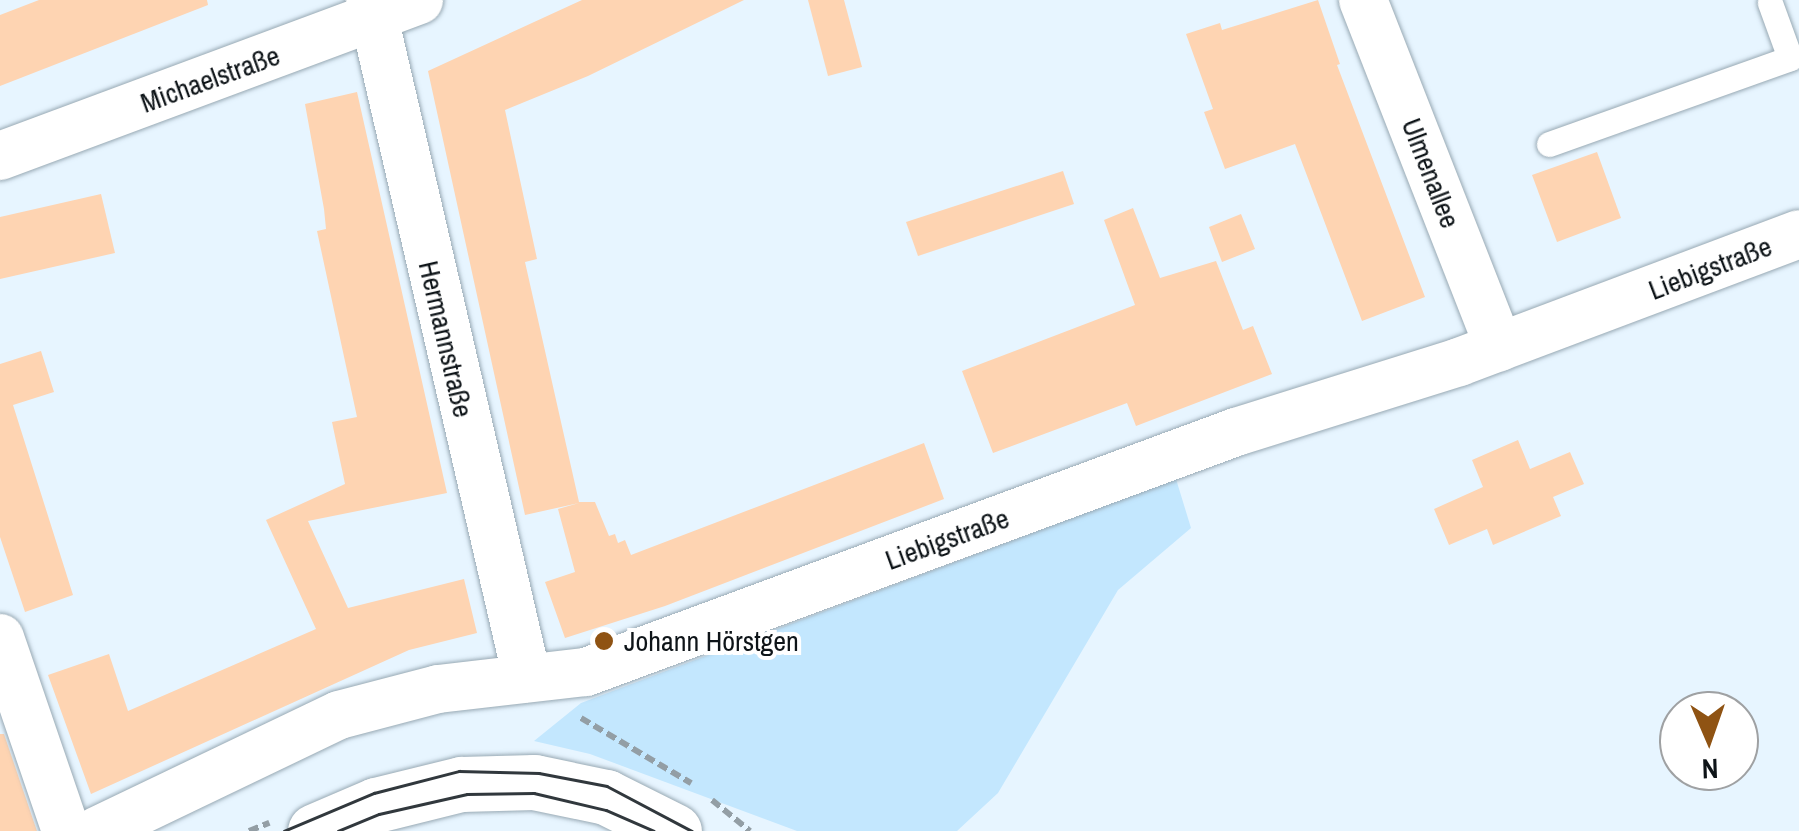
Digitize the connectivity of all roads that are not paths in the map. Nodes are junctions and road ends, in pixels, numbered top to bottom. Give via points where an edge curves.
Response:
1 (419, 0) edge
2 (1363, 0) edge
3 (1772, 1) edge
4 (372, 10) edge
5 (1549, 144) dead end
6 (0, 156) edge
7 (1799, 234) edge
8 (1499, 346) junction
9 (0, 638) edge
10 (527, 678) junction
11 (66, 831) edge
12 (96, 831) edge
13 (315, 831) edge
14 (674, 831) edge

1 - 4 street, Michaelstraße
2 - 8 street, Ulmenallee
3 - 5 lane via 1790,58
4 - 6 street, Michaelstraße
4 - 10 street, Hermannstraße
7 - 8 street, Liebigstraße
8 - 10 street, Liebigstraße via 1236,432 586,672
9 - 11 street
10 - 12 street, Liebigstraße via 438,689 338,715
13 - 14 main road via 376,806 461,784 534,782 606,797

